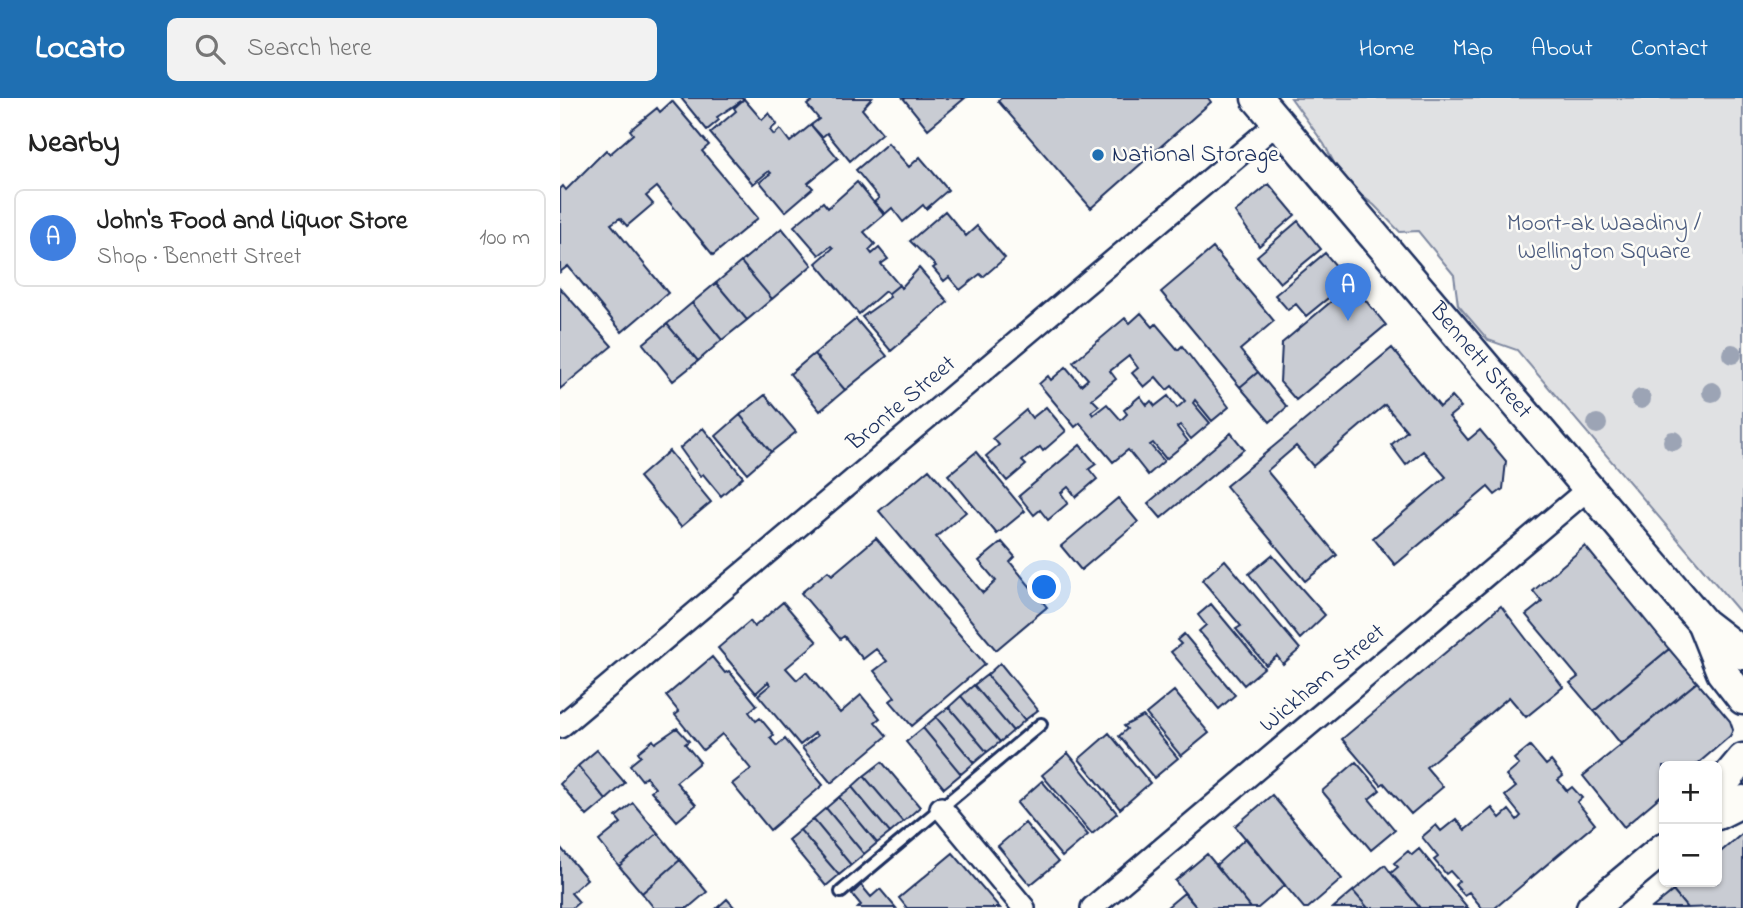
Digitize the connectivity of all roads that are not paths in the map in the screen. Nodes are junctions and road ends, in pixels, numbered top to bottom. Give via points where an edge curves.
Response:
1 (1257, 98) edge
2 (1277, 123) junction
3 (1588, 489) junction
4 (1703, 623) junction
5 (1743, 654) edge
6 (1743, 699) edge
7 (1041, 724) dead end
8 (560, 727) edge
9 (1743, 759) edge
10 (1722, 784) edge
11 (1743, 802) edge
12 (940, 808) junction
13 (1722, 812) edge
14 (1659, 852) edge
15 (841, 892) dead end
16 (1024, 908) edge
17 (1092, 908) edge
18 (1592, 908) edge

1 - 2 main road, Bennett Street
2 - 3 main road, Bennett Street
2 - 8 street, Bronte Street
3 - 4 main road, Bennett Street
3 - 17 street, Wickham Street
4 - 5 main road, Bennett Street
4 - 6 main road, Bennett Street via 1722,672
7 - 12 lane
9 - 10 main road
11 - 13 main road
12 - 15 lane
12 - 16 street
14 - 18 main road

